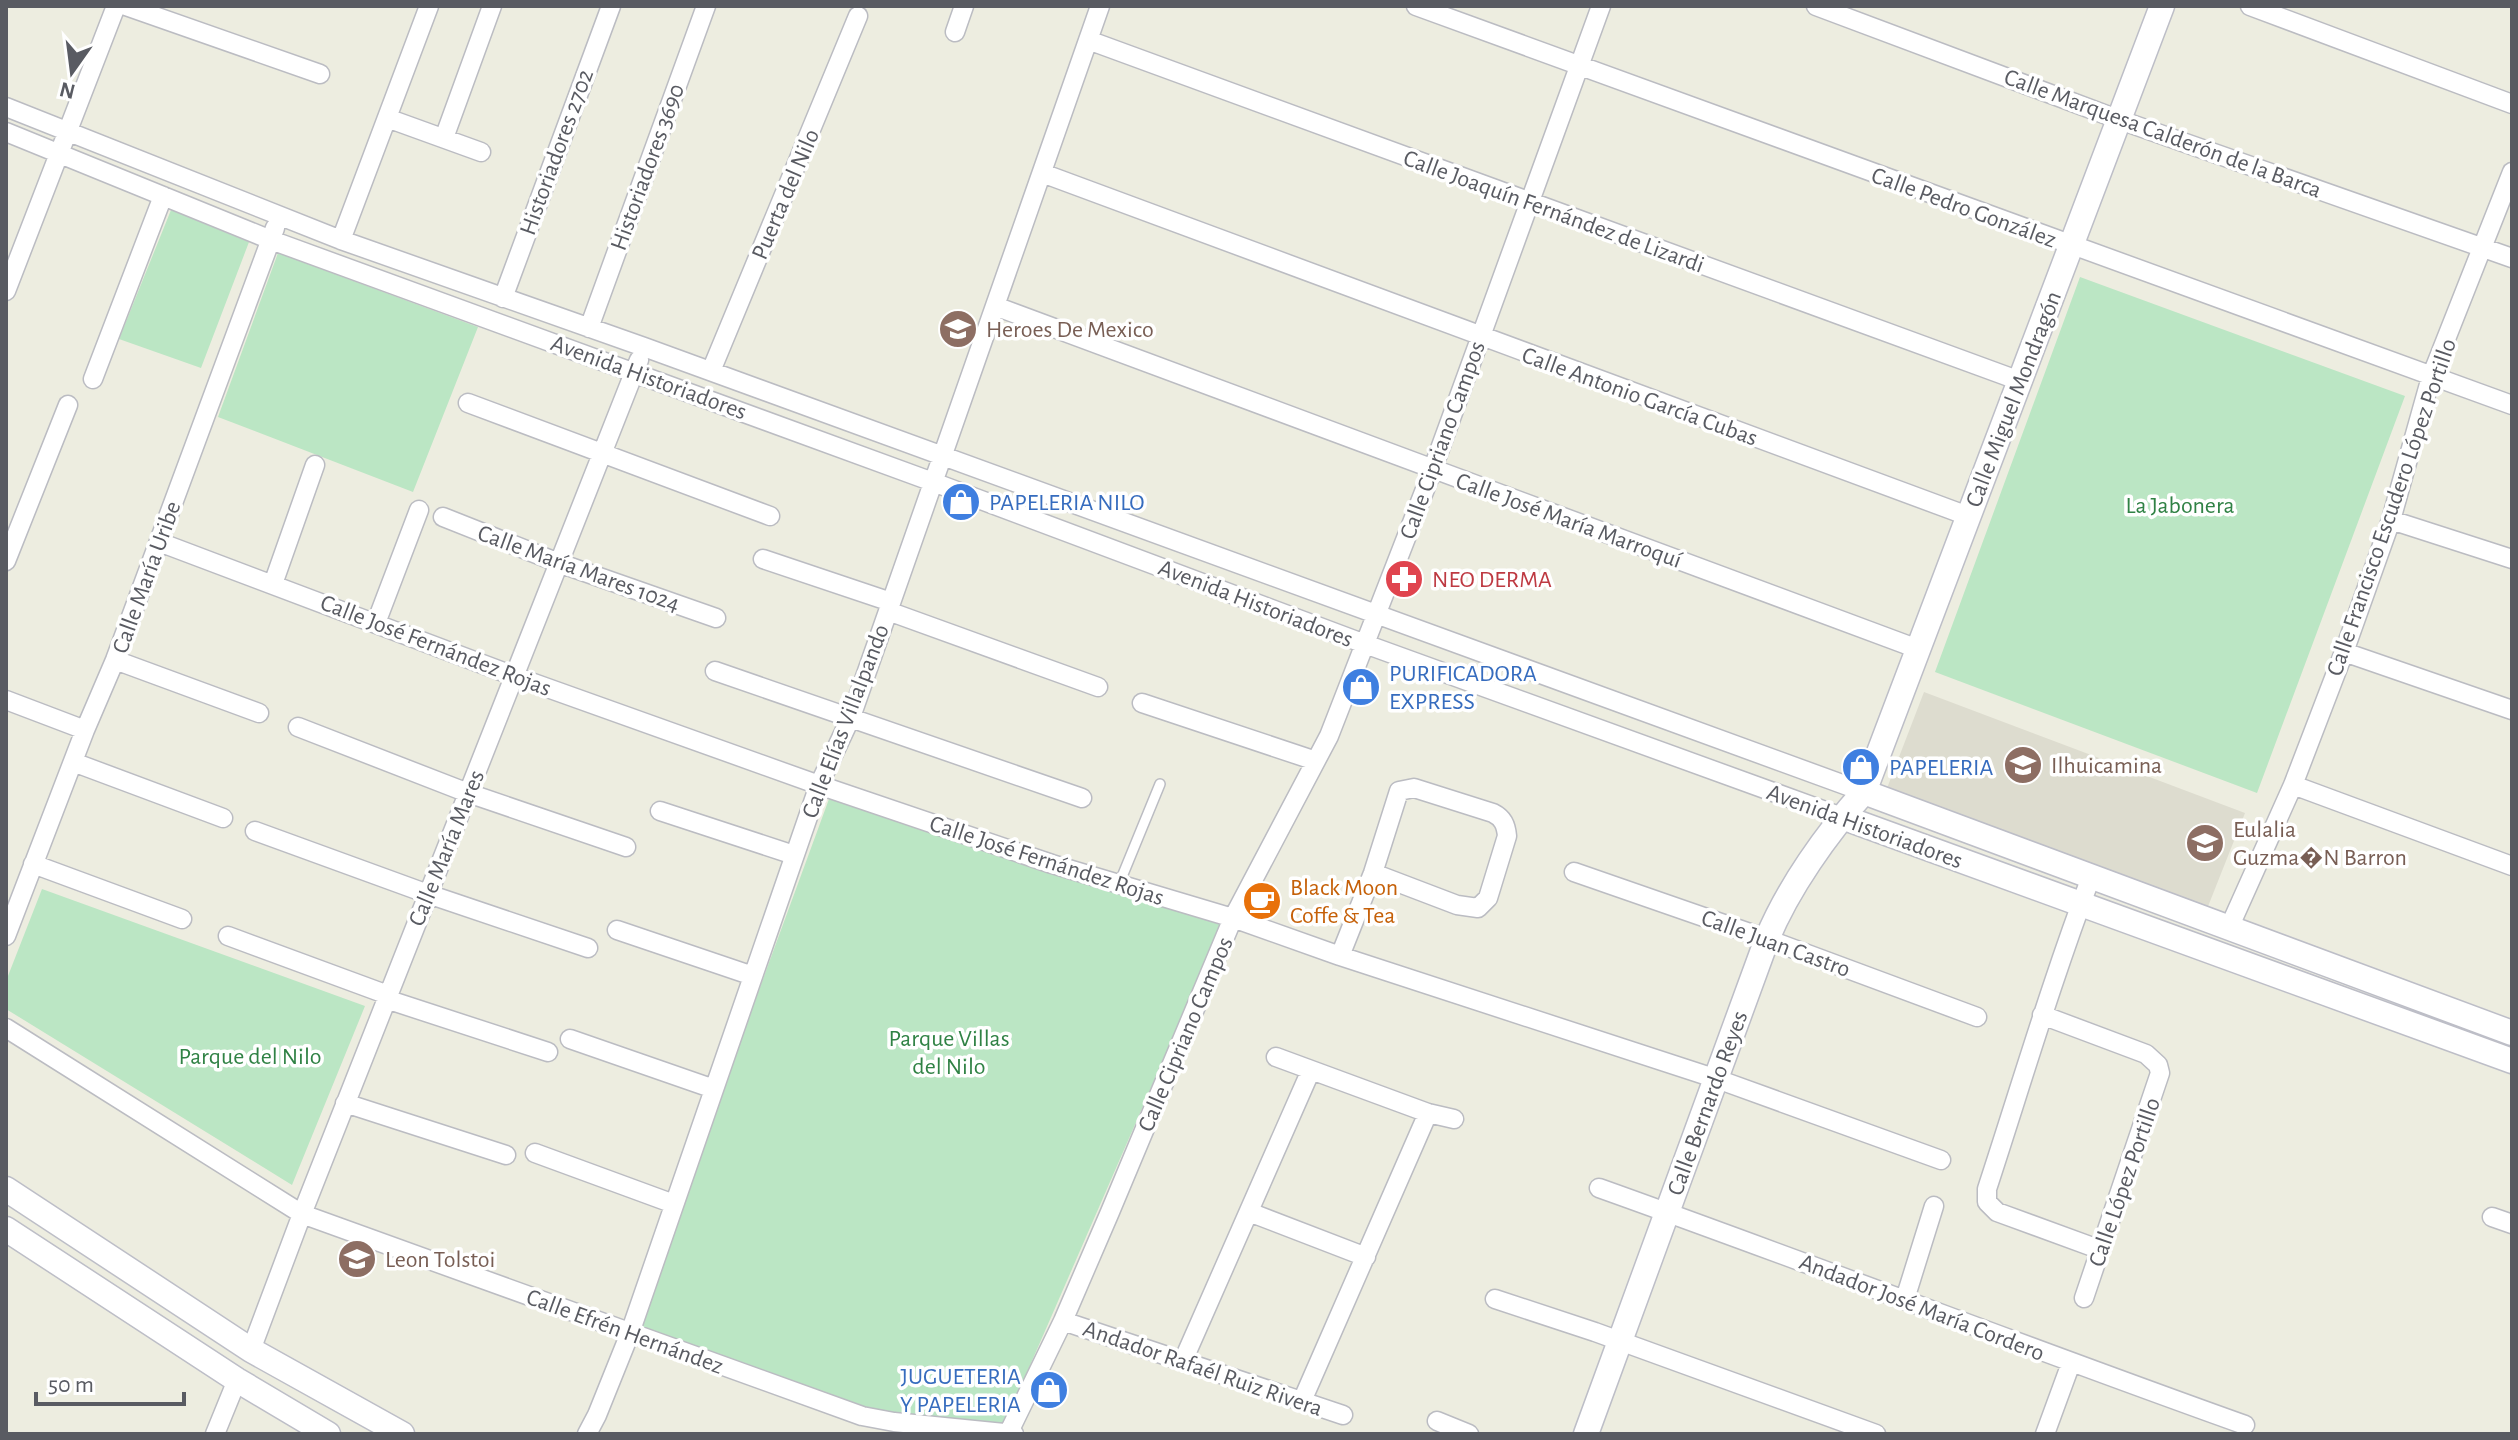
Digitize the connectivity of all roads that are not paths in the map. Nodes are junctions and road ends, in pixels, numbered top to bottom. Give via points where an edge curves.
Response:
1 (116, 6) edge
2 (126, 6) edge
3 (429, 6) edge
4 (492, 6) edge
5 (611, 6) edge
6 (706, 6) edge
7 (964, 6) edge
8 (1100, 6) edge
9 (1416, 6) edge
10 (1601, 6) edge
11 (1816, 6) edge
12 (2162, 6) edge
13 (2250, 6) edge
14 (858, 16) dead end
15 (955, 32) dead end
16 (1088, 40) junction
17 (1579, 66) junction
18 (320, 74) dead end
19 (2512, 104) edge
20 (6, 107) edge
21 (387, 118) junction
22 (2120, 120) junction
23 (6, 132) edge
24 (68, 133) junction
25 (444, 138) junction
26 (481, 152) dead end
27 (59, 153) junction
28 (2512, 172) edge
29 (1042, 173) junction
30 (163, 196) junction
31 (1530, 202) junction
32 (280, 216) junction
33 (271, 240) junction
34 (341, 240) junction
35 (2071, 246) junction
36 (2483, 246) junction
37 (2512, 258) edge
38 (6, 291) edge
39 (503, 298) junction
40 (995, 306) junction
41 (589, 328) junction
42 (1481, 337) junction
43 (644, 347) junction
44 (711, 371) junction
45 (634, 372) junction
46 (2431, 377) junction
47 (93, 379) dead end
48 (2020, 381) junction
49 (468, 403) dead end
50 (68, 405) dead end
51 (2512, 405) edge
52 (602, 454) junction
53 (943, 456) junction
54 (315, 465) dead end
55 (1432, 470) junction
56 (933, 482) junction
57 (419, 510) dead end
58 (770, 516) dead end
59 (1968, 516) junction
60 (443, 517) dead end
61 (2391, 520) junction
62 (159, 542) junction
63 (763, 559) dead end
64 (2512, 559) edge
65 (6, 561) edge
66 (559, 563) junction
67 (273, 584) junction
68 (890, 607) junction
69 (1377, 615) junction
70 (716, 618) dead end
71 (376, 623) junction
72 (1365, 644) junction
73 (1918, 649) junction
74 (2344, 652) junction
75 (115, 660) junction
76 (715, 671) dead end
77 (514, 676) junction
78 (1098, 687) dead end
79 (6, 700) edge
80 (1142, 703) dead end
81 (2512, 710) edge
82 (259, 713) dead end
83 (851, 717) junction
84 (298, 727) dead end
85 (85, 730) junction
86 (1316, 761) junction
87 (73, 762) junction
88 (1160, 784) dead end
89 (819, 785) junction
90 (2293, 785) junction
91 (1864, 792) junction
92 (468, 793) junction
93 (1082, 798) dead end
94 (660, 811) dead end
95 (1842, 817) junction
96 (223, 818) dead end
97 (255, 831) dead end
98 (626, 847) dead end
99 (794, 855) junction
100 (33, 864) junction
101 (2512, 866) edge
102 (1574, 872) dead end
103 (1373, 873) junction
104 (2091, 877) junction
105 (1119, 884) junction
106 (428, 894) junction
107 (2081, 904) junction
108 (1233, 918) junction
109 (182, 919) dead end
110 (2229, 928) junction
111 (617, 930) dead end
112 (6, 936) edge
113 (228, 936) dead end
114 (1767, 939) junction
115 (588, 948) dead end
116 (1340, 956) junction
117 (753, 976) junction
118 (387, 997) junction
119 (2042, 1015) junction
120 (1977, 1017) dead end
121 (6, 1028) edge
122 (2512, 1033) edge
123 (570, 1039) dead end
124 (548, 1052) dead end
125 (1276, 1057) dead end
126 (2512, 1061) edge
127 (1311, 1070) junction
128 (1717, 1079) junction
129 (714, 1089) junction
130 (345, 1103) junction
131 (1428, 1113) junction
132 (1454, 1119) dead end
133 (535, 1153) dead end
134 (506, 1155) dead end
135 (1941, 1160) dead end
136 (1599, 1188) dead end
137 (6, 1189) edge
138 (674, 1204) junction
139 (1934, 1206) dead end
140 (1249, 1212) junction
141 (1667, 1212) junction
142 (302, 1214) junction
143 (2492, 1217) dead end
144 (2512, 1224) edge
145 (6, 1229) edge
146 (2101, 1250) junction
147 (1366, 1257) junction
148 (2084, 1298) dead end
149 (1495, 1299) dead end
150 (1905, 1299) junction
151 (1063, 1321) junction
152 (630, 1333) junction
153 (1621, 1342) junction
154 (251, 1350) junction
155 (1183, 1361) junction
156 (2071, 1363) junction
157 (237, 1380) junction
158 (1302, 1401) junction
159 (1343, 1415) dead end
160 (1437, 1421) dead end
161 (2245, 1425) dead end
162 (1010, 1433) edge
163 (215, 1434) edge
164 (328, 1434) edge
165 (402, 1434) edge
166 (587, 1434) edge
167 (1469, 1434) edge
168 (1586, 1434) edge
169 (1876, 1434) edge
170 (2045, 1434) edge

1 - 24 street
2 - 18 street
3 - 21 street
4 - 25 street
5 - 39 street, Historiadores 2702
6 - 41 street, Historiadores 3690
7 - 15 street
8 - 16 street, Calle Elías Villalpando
9 - 17 street, Calle Pedro González
10 - 17 street, Calle Cipriano Campos
11 - 22 street, Calle Marquesa Calderón de la Barca
12 - 22 street, Calle Miguel Mondragón
13 - 19 street
14 - 44 street, Puerta del Nilo
16 - 29 street, Calle Elías Villalpando
16 - 31 street, Calle Joaquín Fernández de Lizardi
17 - 31 street, Calle Cipriano Campos
17 - 35 street, Calle Pedro González
20 - 24 street, Avenida Historiadores
21 - 25 street
21 - 34 street
22 - 35 street, Calle Miguel Mondragón
22 - 36 street, Calle Marquesa Calderón de la Barca
23 - 27 street, Avenida Historiadores
24 - 27 street
24 - 32 street, Avenida Historiadores
25 - 26 street
27 - 30 street, Avenida Historiadores
27 - 38 street
28 - 36 street, Calle Francisco Escudero López Portillo
29 - 40 street, Calle Elías Villalpando
29 - 42 street, Calle Antonio García Cubas
30 - 33 street, Avenida Historiadores
30 - 47 street
31 - 42 street, Calle Cipriano Campos
31 - 48 street, Calle Joaquín Fernández de Lizardi
32 - 33 street, Calle María Uribe
32 - 34 street, Avenida Historiadores
33 - 45 street, Avenida Historiadores
33 - 62 street, Calle María Uribe
34 - 39 street, Avenida Historiadores
35 - 46 street, Calle Pedro González
35 - 48 street, Calle Miguel Mondragón
36 - 37 street, Calle Marquesa Calderón de la Barca
36 - 46 street, Calle Francisco Escudero López Portillo
39 - 41 street, Avenida Historiadores
40 - 53 street, Calle Elías Villalpando
40 - 55 street, Calle José María Marroquí
41 - 43 street, Avenida Historiadores
42 - 55 street, Calle Cipriano Campos
42 - 59 street, Calle Antonio García Cubas
43 - 44 street, Avenida Historiadores
43 - 45 street, Calle María Mares
44 - 53 street, Avenida Historiadores
45 - 52 street, Calle María Mares
45 - 56 street, Avenida Historiadores
46 - 51 street, Calle Pedro González
46 - 61 street, Calle Francisco Escudero López Portillo
48 - 59 street, Calle Miguel Mondragón
49 - 52 street
50 - 65 street
52 - 58 street
52 - 66 street, Calle María Mares
53 - 56 street, Calle Elías Villalpando
53 - 69 street, Avenida Historiadores
54 - 67 street
55 - 69 street, Calle Cipriano Campos
55 - 73 street, Calle José María Marroquí
56 - 68 street, Calle Elías Villalpando
56 - 72 street, Avenida Historiadores
57 - 71 street
59 - 73 street, Calle Miguel Mondragón
60 - 66 street, Calle María Mares 1024
61 - 64 street
61 - 74 street, Calle Francisco Escudero López Portillo
62 - 67 street, Calle José Fernández Rojas
62 - 75 street, Calle María Uribe
63 - 68 street
66 - 70 street, Calle María Mares 1024
66 - 77 street, Calle María Mares
67 - 71 street, Calle José Fernández Rojas
68 - 78 street
68 - 83 street, Calle Elías Villalpando
69 - 72 street, Calle Cipriano Campos
69 - 91 street, Avenida Historiadores
71 - 77 street, Calle José Fernández Rojas
72 - 86 street, Calle Cipriano Campos
72 - 95 street, Avenida Historiadores
73 - 91 street, Calle Miguel Mondragón
74 - 81 street
74 - 90 street, Calle Francisco Escudero López Portillo
75 - 82 street
75 - 85 street, Calle María Uribe
76 - 83 street
77 - 89 street, Calle José Fernández Rojas
77 - 92 street, Calle María Mares
79 - 85 street
80 - 86 street
83 - 89 street, Calle Elías Villalpando
83 - 93 street
84 - 92 street
85 - 87 street, Calle María Uribe
86 - 108 street, Calle Cipriano Campos
87 - 96 street
87 - 100 street, Calle María Uribe
88 - 105 lane
89 - 99 street, Calle Elías Villalpando
89 - 105 street, Calle José Fernández Rojas
90 - 101 street
90 - 110 street, Calle Francisco Escudero López Portillo
91 - 95 street, Calle Bernardo Reyes
91 - 104 street, Avenida Historiadores
92 - 98 street
92 - 106 street, Calle María Mares
94 - 99 street
95 - 107 street, Avenida Historiadores
95 - 114 street, Calle Bernardo Reyes via 1778,912
97 - 106 street
99 - 117 street, Calle Elías Villalpando
100 - 109 street
100 - 112 street, Calle María Uribe
102 - 114 street, Calle Juan Castro
103 - 103 street via 1403,789 1493,813 1507,829 1488,898 1478,908
103 - 116 street
104 - 107 street
104 - 110 street, Avenida Historiadores
105 - 108 street, Calle José Fernández Rojas
106 - 115 street
106 - 118 street, Calle María Mares
107 - 119 street
107 - 126 street, Avenida Historiadores
108 - 116 street, Calle José Fernández Rojas
108 - 151 street, Calle Cipriano Campos
110 - 122 street, Avenida Historiadores
111 - 117 street
113 - 118 street
114 - 120 street, Calle Juan Castro
114 - 128 street, Calle Bernardo Reyes
116 - 128 street, Calle José Fernández Rojas
117 - 129 street, Calle Elías Villalpando
118 - 124 street
118 - 130 street, Calle María Mares
119 - 146 street via 1987,1202 1997,1212
119 - 146 street, Calle López Portillo via 2146,1054 2158,1065 2159,1079
121 - 142 street, Calle Efrén Hernández
123 - 129 street
125 - 127 street
127 - 131 street
127 - 140 street
128 - 135 street, Calle José Fernández Rojas
128 - 141 street, Calle Bernardo Reyes
129 - 138 street, Calle Elías Villalpando
130 - 134 street
130 - 142 street, Calle María Mares
131 - 132 street
131 - 147 street
133 - 138 street
136 - 141 street, Andador José María Cordero
137 - 154 street
138 - 152 street, Calle Elías Villalpando
139 - 150 street
140 - 147 street
140 - 155 street
141 - 150 street, Andador José María Cordero
141 - 153 street, Calle Bernardo Reyes
142 - 152 street, Calle Efrén Hernández
142 - 154 street, Calle María Mares
143 - 144 street
145 - 157 street
146 - 148 street, Calle López Portillo
147 - 158 street
149 - 153 street
150 - 156 street, Andador José María Cordero
151 - 155 street, Andador Rafaél Ruiz Rivera
151 - 162 street, Calle Cipriano Campos
152 - 162 street, Calle Efrén Hernández via 876,1419
152 - 166 street, Calle Elías Villalpando
153 - 168 street, Calle Bernardo Reyes
153 - 169 street
154 - 165 street
155 - 158 street, Andador Rafaél Ruiz Rivera
156 - 161 street, Andador José María Cordero
156 - 170 street
157 - 163 street
157 - 164 street
158 - 159 street, Andador Rafaél Ruiz Rivera
160 - 167 street

